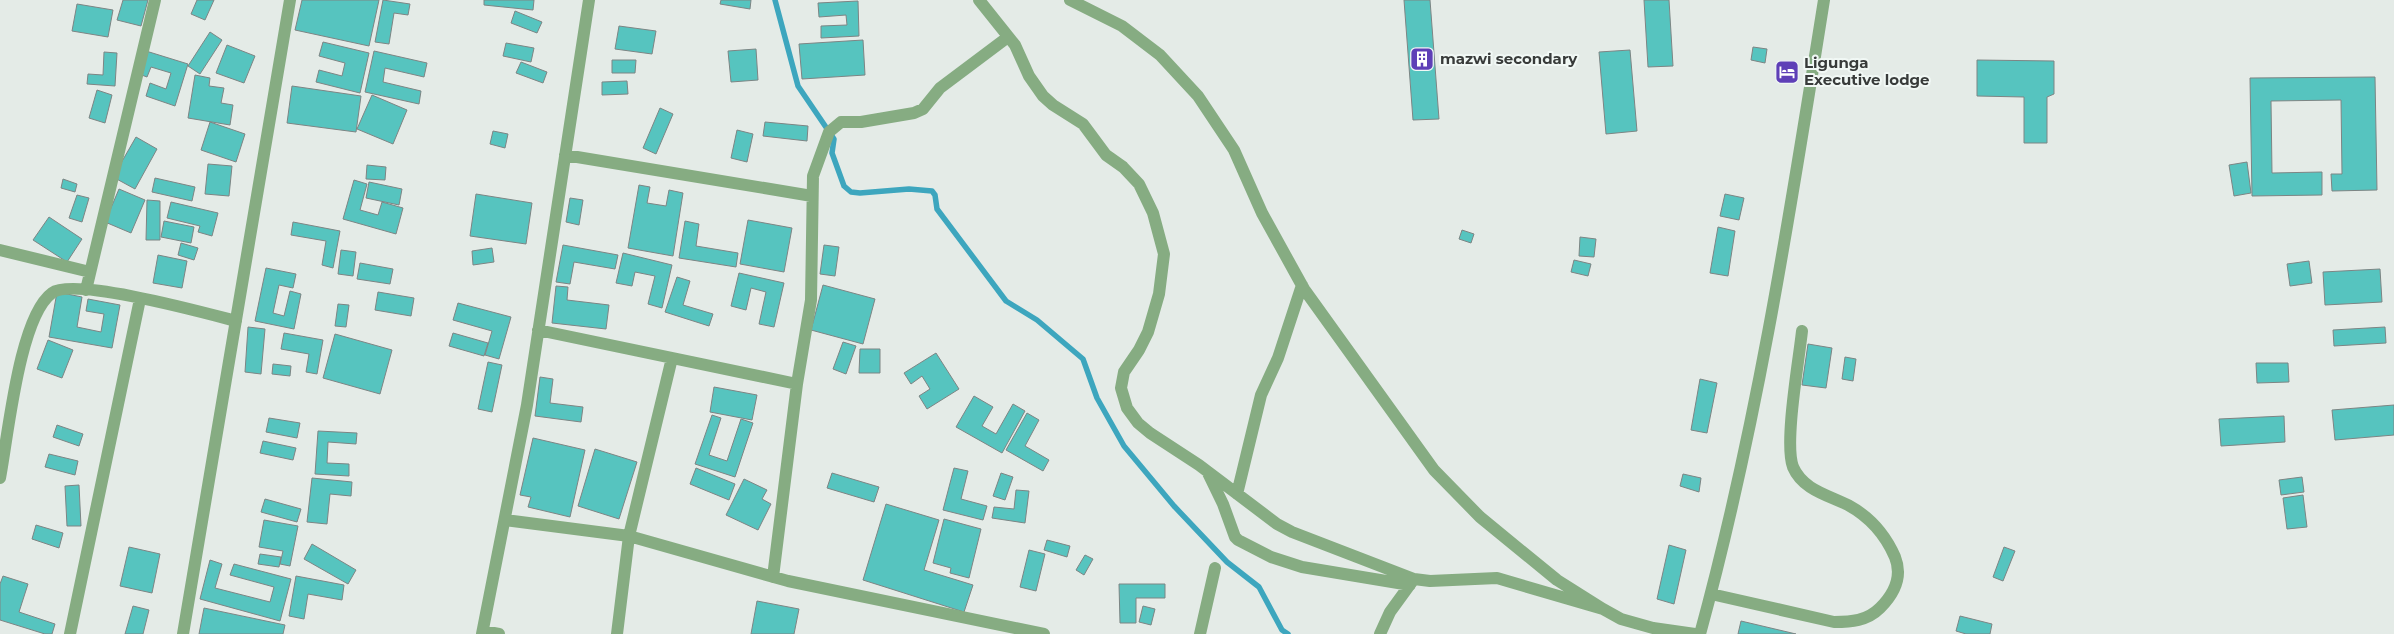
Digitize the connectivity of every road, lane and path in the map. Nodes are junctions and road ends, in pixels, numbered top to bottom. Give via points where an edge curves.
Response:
1 (155, 0) edge
2 (290, 0) edge
3 (589, 0) edge
4 (979, 0) edge
5 (1070, 0) edge
6 (1824, 0) edge
7 (1008, 37) junction
8 (565, 155) junction
9 (812, 196) junction
10 (0, 250) edge
11 (90, 272) junction
12 (1302, 285) junction
13 (86, 290) junction
14 (140, 298) junction
15 (236, 321) junction
16 (538, 330) junction
17 (1802, 331) dead end
18 (672, 358) junction
19 (797, 384) junction
20 (1206, 471) junction
21 (0, 478) edge
22 (1237, 494) junction
23 (504, 520) junction
24 (629, 536) junction
25 (1215, 568) dead end
26 (773, 577) junction
27 (1412, 582) junction
28 (1711, 594) junction
29 (1603, 609) junction
30 (483, 633) edge
31 (70, 634) edge
32 (183, 634) edge
33 (499, 634) edge
34 (617, 634) edge
35 (1044, 634) edge
36 (1200, 634) edge
37 (1380, 634) edge
38 (1695, 634) edge
39 (1700, 634) edge

1 - 11 street
2 - 15 street
3 - 8 street
4 - 7 street
5 - 12 street via 1122,26 1153,49 1198,96 1234,150 1262,213
6 - 28 street via 1770,330
7 - 9 street via 940,88 923,109 835,125 829,132 813,176
7 - 20 street via 1043,96 1083,124 1106,155 1139,184 1153,213 1164,254 1159,294 1148,332 1124,372 1121,388 1127,408 1138,423
8 - 9 street
8 - 16 street
9 - 19 street via 811,300
10 - 11 street
11 - 13 street
12 - 22 street via 1278,358 1261,395
12 - 29 street via 1434,470 1487,523 1557,580
13 - 14 street
13 - 21 street via 71,288 53,292 41,306 26,342
14 - 15 street
14 - 31 street
15 - 32 street
16 - 18 street
16 - 23 street
17 - 28 street via 1791,432 1793,467 1801,480 1814,490 1848,506 1879,528 1898,565 1898,581 1889,599 1878,610 1852,622 1834,622
18 - 19 street
18 - 24 street
19 - 26 street
20 - 22 street
20 - 27 street via 1238,540 1271,557 1302,567
22 - 27 street via 1276,524
23 - 24 street
23 - 30 street
24 - 26 street
24 - 34 street
25 - 36 street
26 - 35 street
27 - 29 street via 1497,578
27 - 37 street via 1390,612
28 - 39 street
29 - 38 street via 1621,619 1653,628
30 - 33 street

